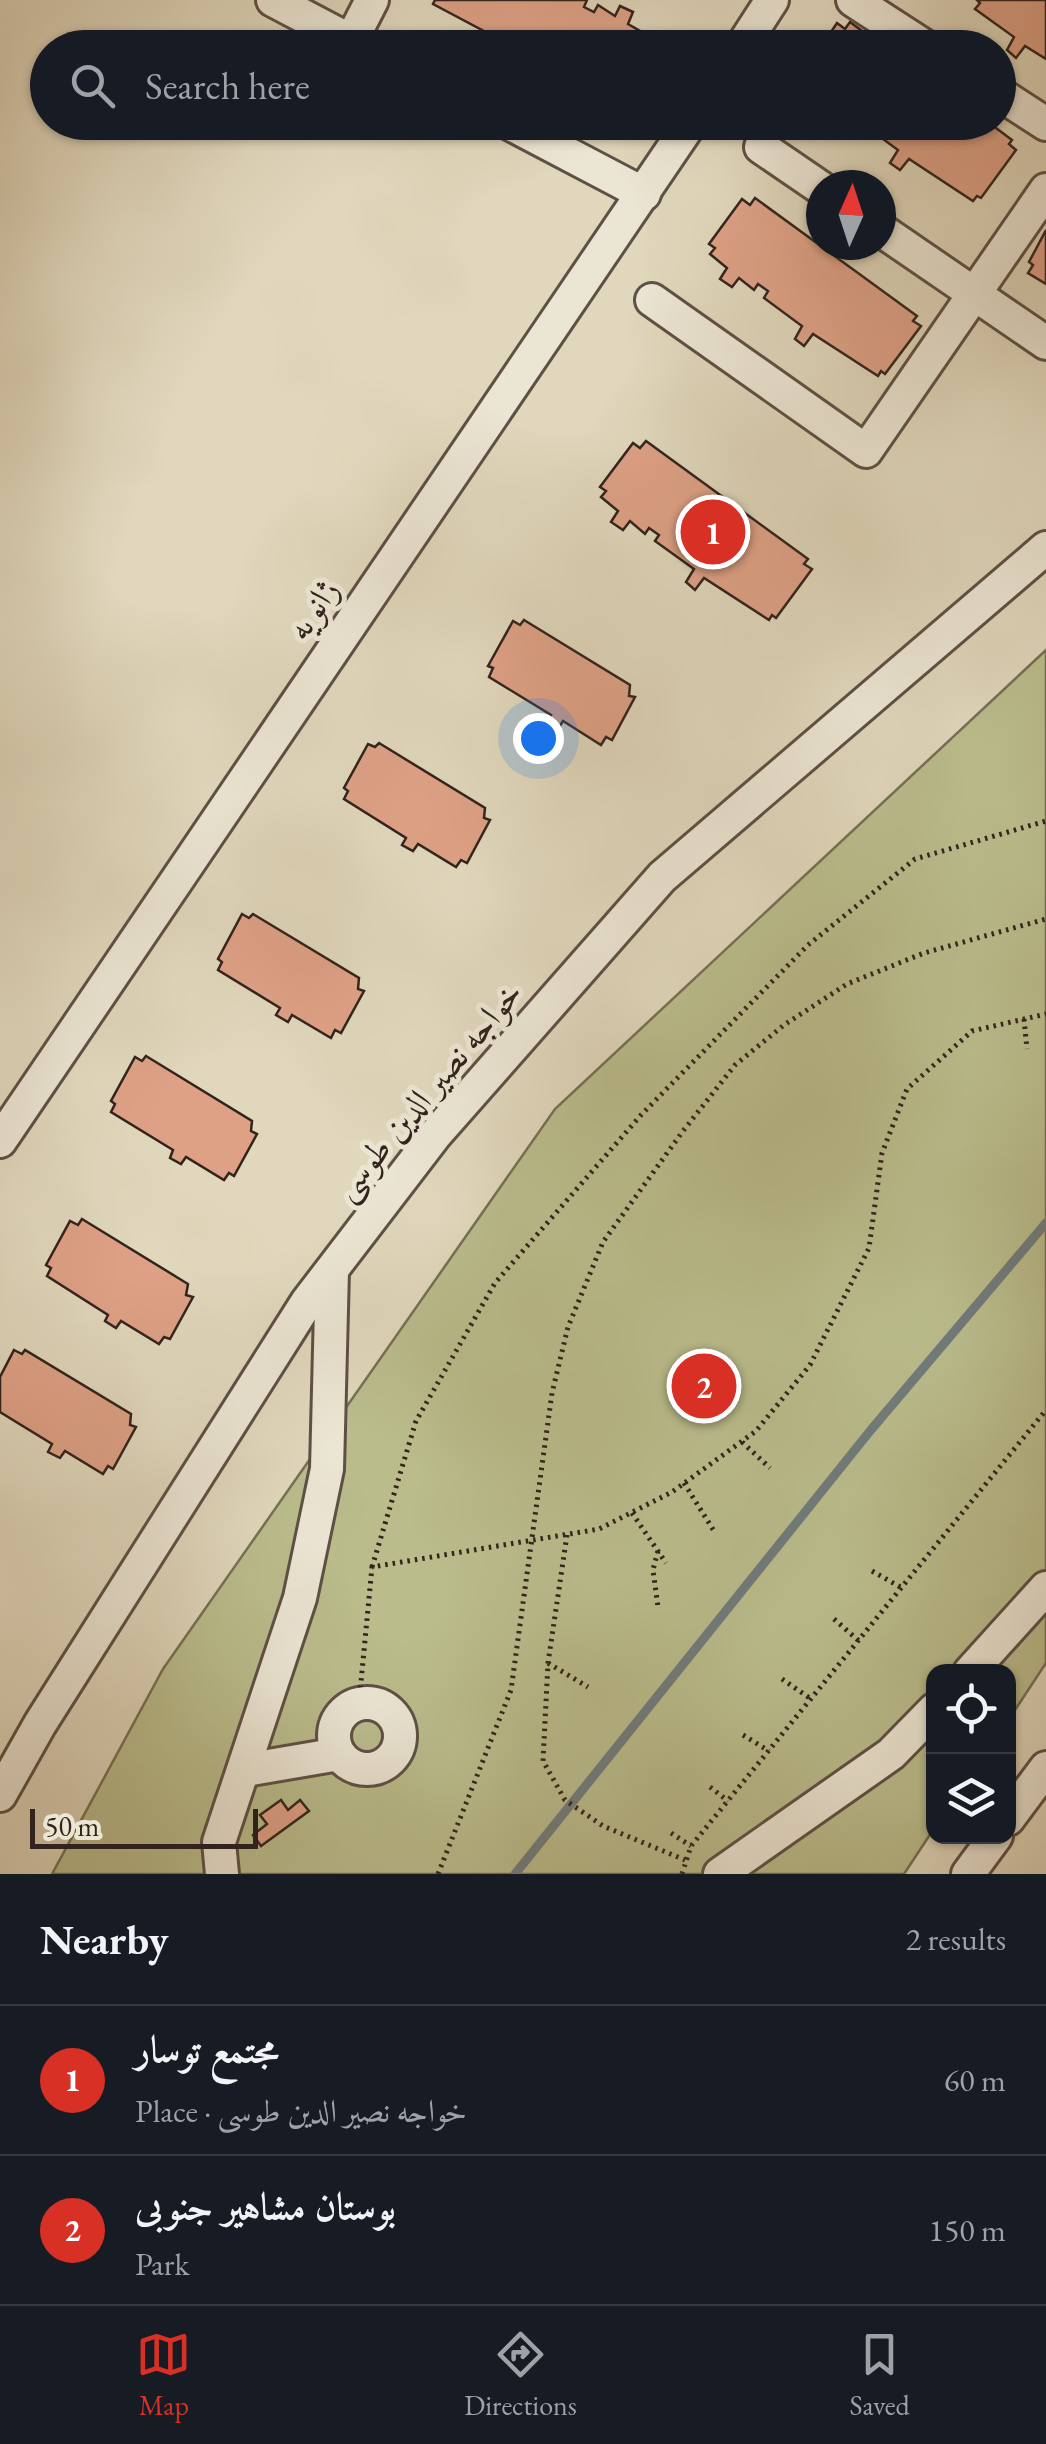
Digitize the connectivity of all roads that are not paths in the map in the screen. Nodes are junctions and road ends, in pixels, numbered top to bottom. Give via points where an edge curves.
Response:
1 (273, 0) edge
2 (372, 0) edge
3 (772, 0) edge
4 (853, 0) edge
5 (330, 30) edge
6 (362, 30) edge
7 (753, 30) edge
8 (899, 30) edge
9 (1016, 105) edge
10 (1046, 124) edge
11 (541, 140) edge
12 (679, 140) edge
13 (762, 147) dead end
14 (806, 178) edge
15 (1046, 190) edge
16 (644, 194) junction
17 (896, 240) edge
18 (974, 294) junction
19 (652, 300) dead end
20 (1046, 343) edge
21 (1046, 548) edge
22 (0, 1141) edge
23 (332, 1270) junction
24 (1046, 1588) edge
25 (977, 1664) edge
26 (926, 1718) edge
27 (339, 1754) junction
28 (1046, 1768) edge
29 (245, 1770) junction
30 (0, 1794) edge
31 (1016, 1808) edge
32 (990, 1844) edge
33 (222, 1874) edge
34 (720, 1874) edge
35 (968, 1874) edge

1 - 5 street
2 - 6 street
3 - 7 street
4 - 8 street
9 - 10 street
11 - 16 street
12 - 16 street, ژانویه
13 - 14 street
15 - 18 street
16 - 22 street, ژانویه
17 - 18 street
18 - 19 street via 866,451
18 - 20 street
21 - 23 street, خواجه نصیر الدین طوسی via 662,878 435,1135
23 - 29 street via 327,1469 300,1598
23 - 30 street, خواجه نصیر الدین طوسی
24 - 25 street
26 - 34 street via 891,1754
27 - 27 street via 369,1769 381,1766 398,1750 400,1725 372,1702 349,1707 333,1734
27 - 29 street
28 - 31 street
29 - 33 street via 219,1842
32 - 35 street

